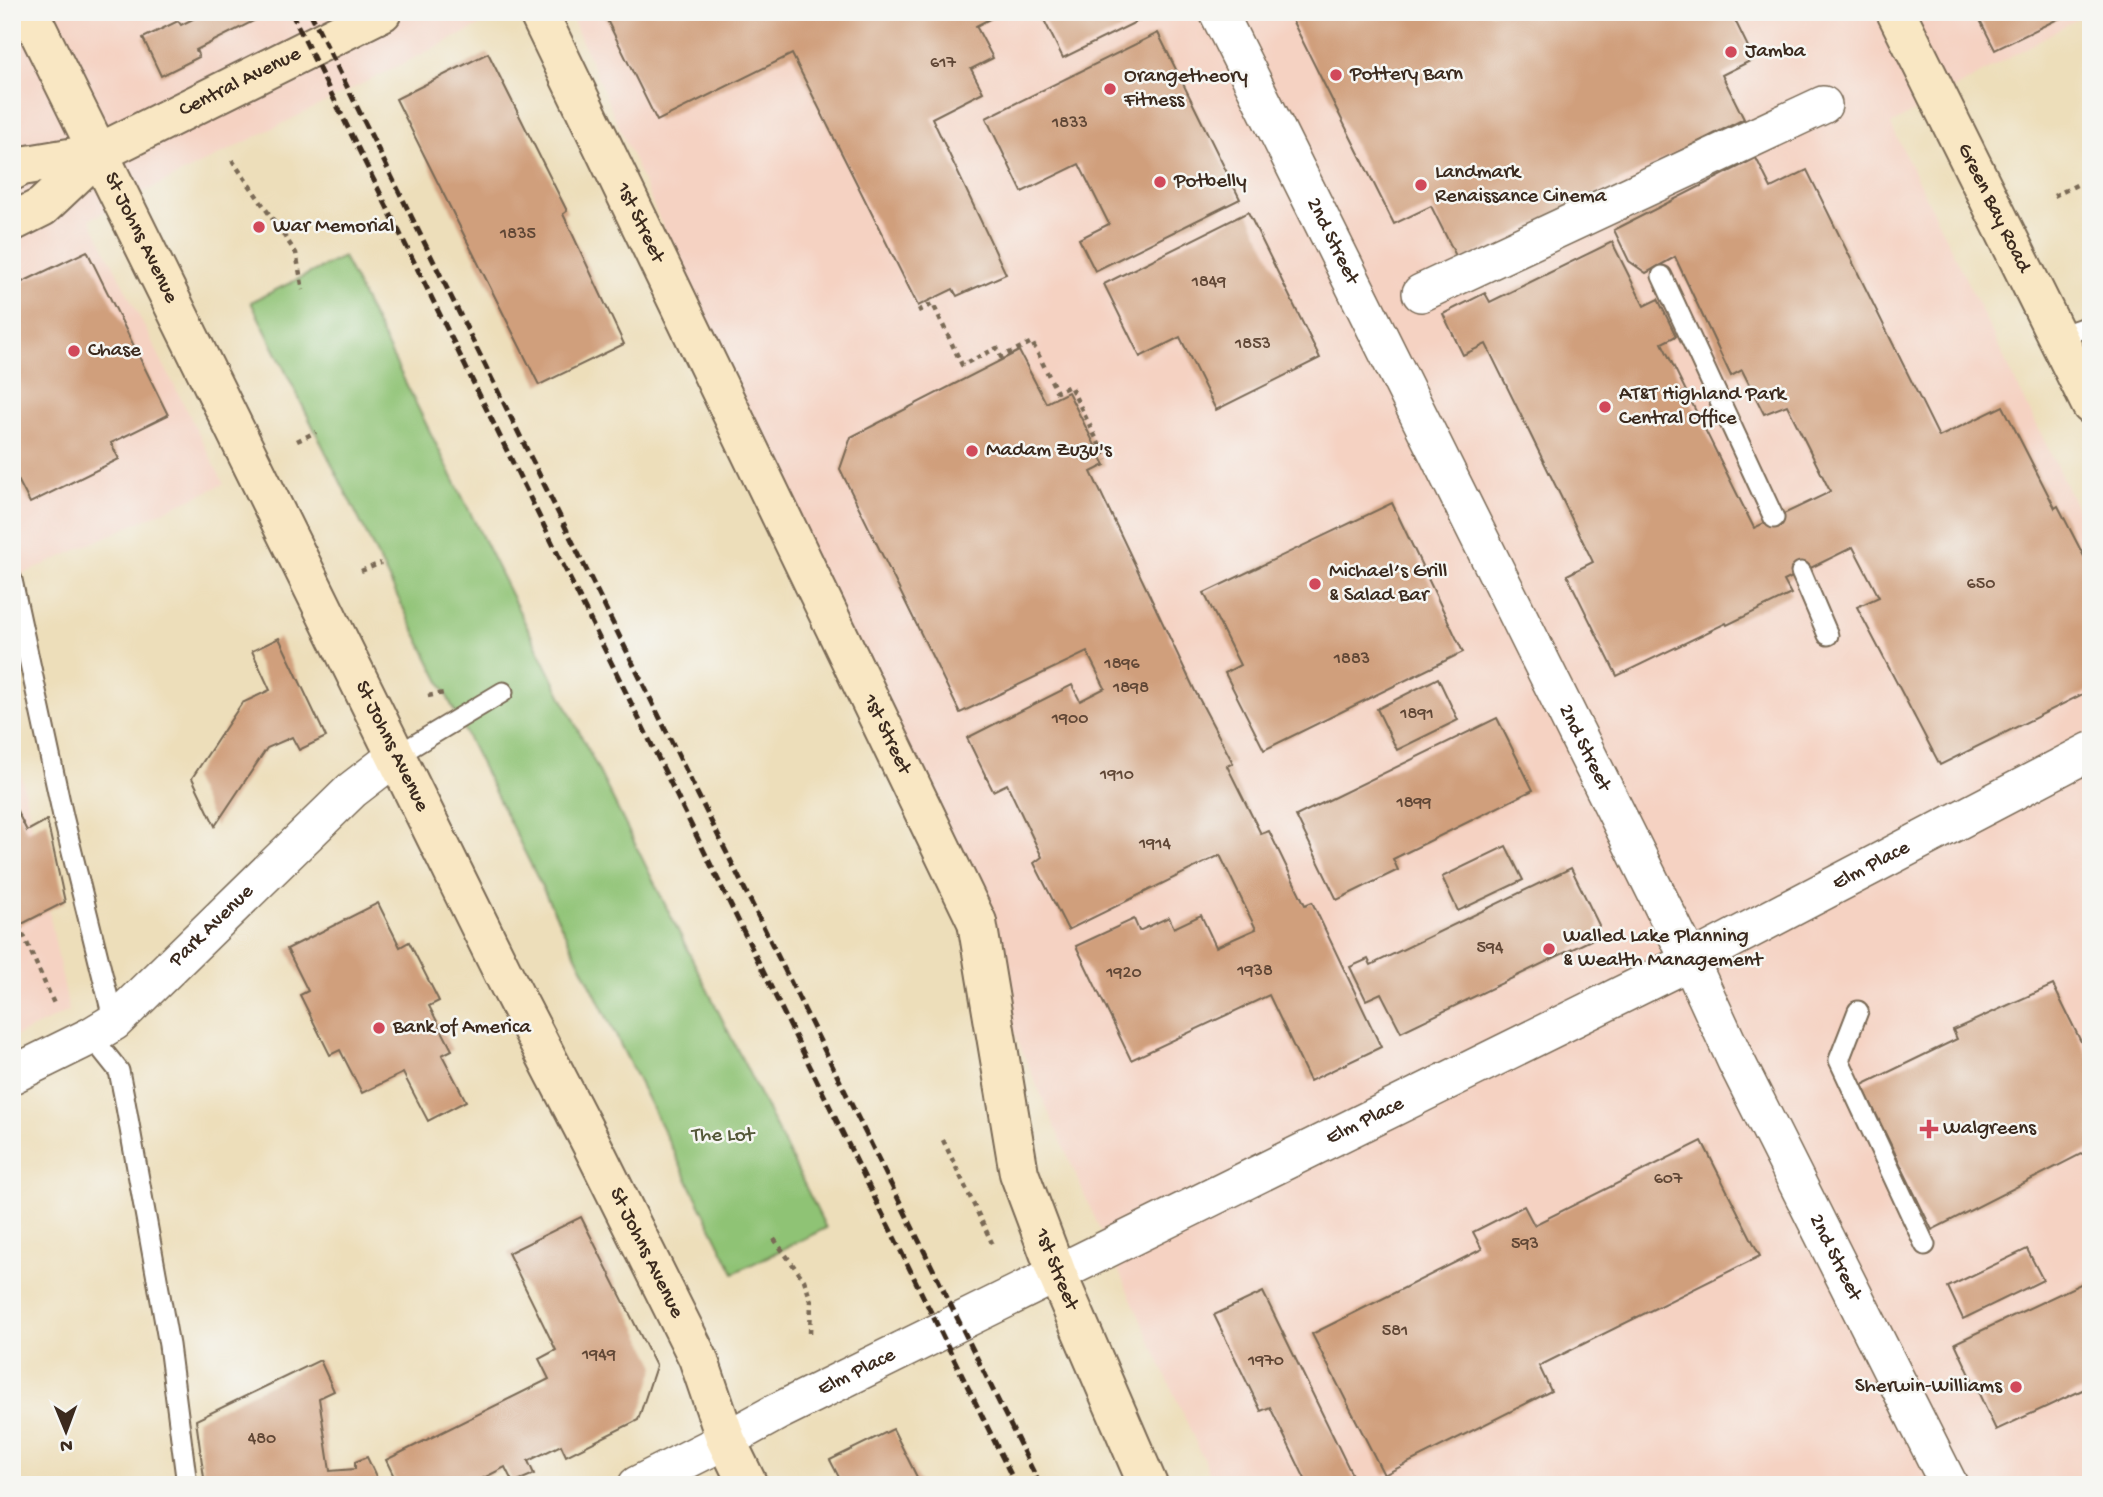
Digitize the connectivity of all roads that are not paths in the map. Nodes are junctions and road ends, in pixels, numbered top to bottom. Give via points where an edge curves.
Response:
1 (29, 12) edge
2 (382, 12) edge
3 (538, 12) edge
4 (1218, 12) edge
5 (1896, 12) edge
6 (1823, 105) dead end
7 (99, 153) junction
8 (12, 171) edge
9 (12, 222) edge
10 (1662, 276) dead end
11 (1421, 293) dead end
12 (2074, 331) edge
13 (2091, 405) edge
14 (1774, 518) dead end
15 (1801, 572) dead end
16 (12, 580) edge
17 (1828, 635) dead end
18 (503, 692) dead end
19 (2091, 751) edge
20 (396, 756) junction
21 (1690, 961) junction
22 (1858, 1011) dead end
23 (102, 1029) junction
24 (12, 1075) edge
25 (1925, 1245) dead end
26 (1057, 1274) junction
27 (726, 1440) junction
28 (187, 1485) edge
29 (636, 1485) edge
30 (748, 1485) edge
31 (1148, 1485) edge
32 (1948, 1485) edge

1 - 7 street, St Johns Avenue
2 - 7 street, Central Avenue
3 - 26 street, 1st Street via 977,922 1018,1173
4 - 21 street, 2nd Street
5 - 12 street, Green Bay Road
6 - 11 street
7 - 8 street, Central Avenue
7 - 9 street, Central Avenue via 42,207
7 - 20 street, St Johns Avenue
10 - 14 lane
12 - 13 street, Green Bay Road
15 - 17 lane
16 - 23 lane via 63,816
18 - 20 lane
19 - 21 street, Elm Place
20 - 23 street, Park Avenue via 352,790
20 - 27 street, St Johns Avenue via 698,1358
21 - 26 street, Elm Place
21 - 32 street, 2nd Street
22 - 25 lane via 1839,1060
23 - 24 street, Park Avenue
23 - 28 lane via 124,1096 169,1345
26 - 27 street, Elm Place
26 - 31 street, 1st Street
27 - 29 street, Elm Place
27 - 30 street, St Johns Avenue

